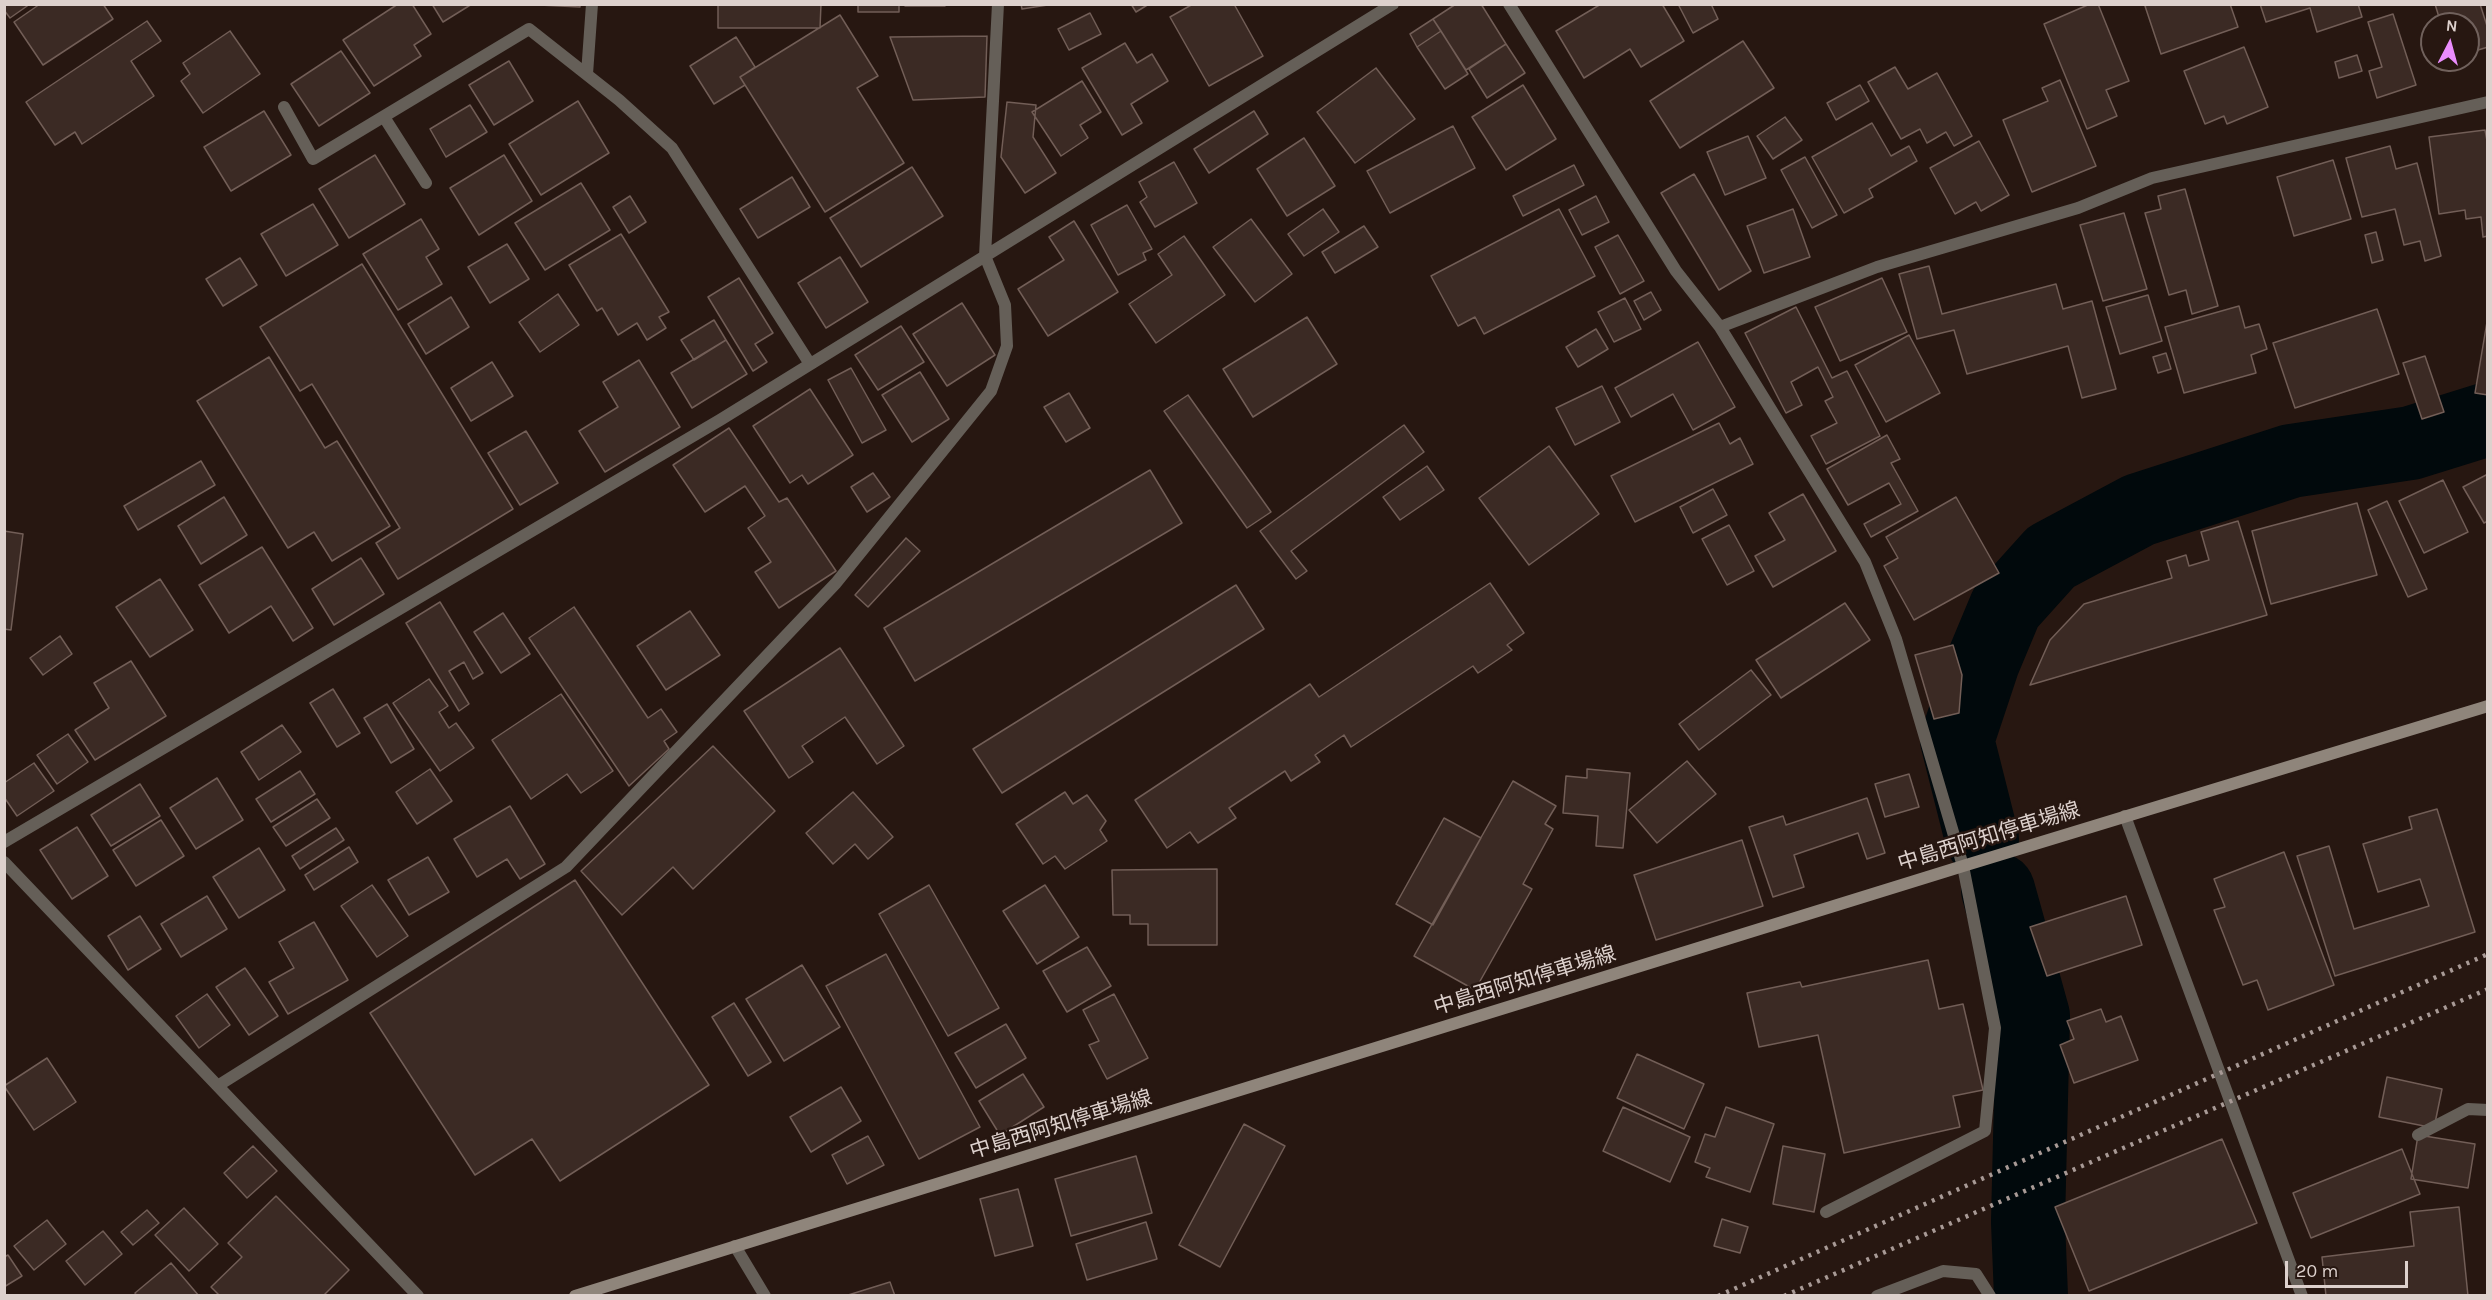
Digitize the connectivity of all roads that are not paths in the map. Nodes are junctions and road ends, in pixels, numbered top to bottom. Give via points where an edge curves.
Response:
1 (592, 4) edge
2 (998, 4) edge
3 (1393, 4) edge
4 (1509, 4) edge
5 (587, 74) junction
6 (2487, 102) edge
7 (284, 107) dead end
8 (384, 117) junction
9 (426, 183) dead end
10 (985, 256) junction
11 (1720, 327) junction
12 (810, 364) junction
13 (2487, 706) edge
14 (2125, 816) junction
15 (4, 842) edge
16 (4, 862) edge
17 (1963, 866) junction
18 (219, 1085) junction
19 (2487, 1110) edge
20 (2418, 1135) dead end
21 (1826, 1212) dead end
22 (735, 1246) junction
23 (418, 1296) edge
24 (575, 1296) edge
25 (765, 1296) edge
26 (1877, 1296) edge
27 (1990, 1296) edge
28 (2302, 1296) edge

1 - 5 street
2 - 10 street
3 - 10 street
4 - 11 street via 1676,271
5 - 8 street via 529,29
5 - 12 street via 672,148
6 - 11 street via 2151,178 2078,208 1877,267
7 - 8 street via 313,159
8 - 9 street
10 - 12 street
10 - 18 street via 1005,305 1007,346 991,391 836,583 566,867
11 - 17 street via 1865,562 1896,639
12 - 15 street
13 - 14 main road, 中島西阿知停車場線
14 - 17 main road, 中島西阿知停車場線
14 - 28 street
16 - 18 street
17 - 21 street via 1995,1028 1984,1131
17 - 22 main road, 中島西阿知停車場線
18 - 23 street
19 - 20 street via 2468,1109
22 - 24 main road, 中島西阿知停車場線
22 - 25 street
26 - 27 street via 1943,1271 1976,1274

